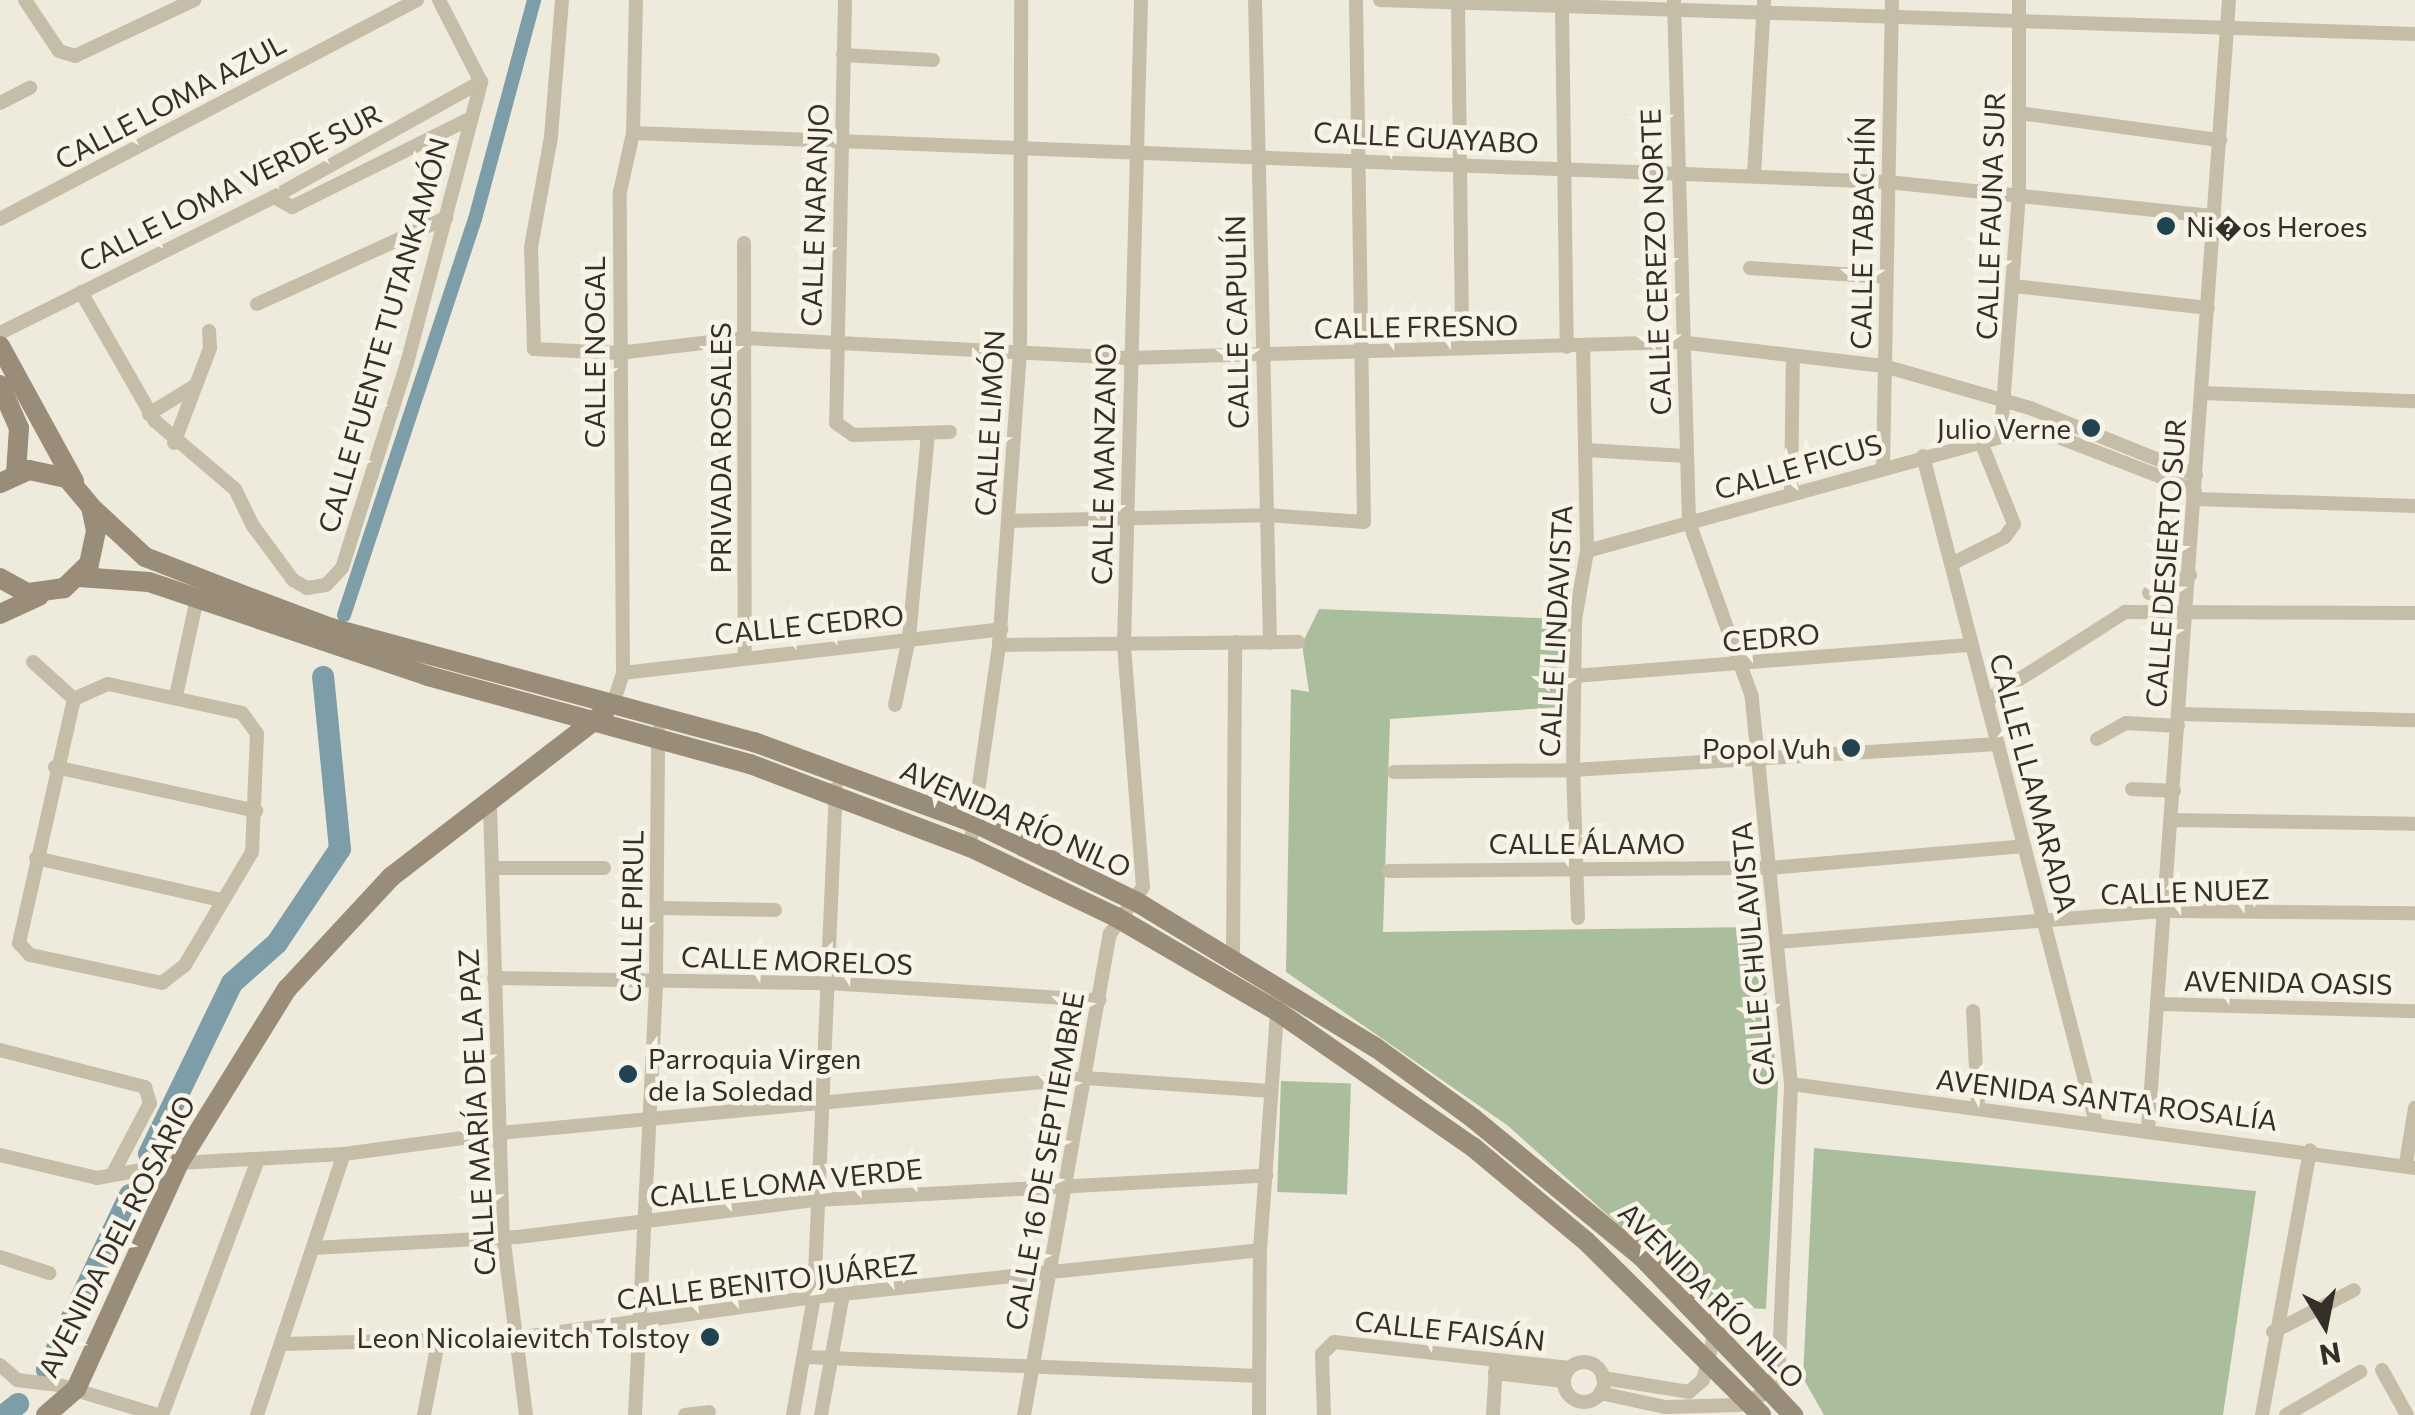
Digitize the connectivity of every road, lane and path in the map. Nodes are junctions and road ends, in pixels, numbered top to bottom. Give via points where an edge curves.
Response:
1 (25, 0) edge
2 (194, 0) edge
3 (417, 0) edge
4 (439, 0) edge
5 (562, 0) edge
6 (636, 0) edge
7 (845, 0) edge
8 (1021, 0) edge
9 (1141, 0) edge
10 (1255, 0) edge
11 (1356, 0) edge
12 (1380, 0) edge
13 (1892, 0) edge
14 (2019, 0) edge
15 (2228, 0) edge
16 (1458, 3) junction
17 (1501, 3) edge
18 (1674, 6) edge
19 (1764, 7) edge
20 (1562, 8) junction
21 (1891, 18) junction
22 (2019, 22) junction
23 (2228, 26) junction
24 (2415, 34) edge
25 (844, 55) junction
26 (933, 60) dead end
27 (481, 82) junction
28 (30, 88) dead end
29 (0, 103) edge
30 (2019, 113) junction
31 (472, 118) junction
32 (632, 134) junction
33 (841, 140) junction
34 (2220, 140) junction
35 (1022, 146) junction
36 (1136, 153) junction
37 (1258, 154) junction
38 (1358, 158) junction
39 (1460, 163) junction
40 (1564, 169) junction
41 (1676, 173) junction
42 (1754, 175) junction
43 (1888, 182) junction
44 (2019, 194) junction
45 (274, 197) junction
46 (2214, 216) junction
47 (446, 218) junction
48 (0, 219) edge
49 (744, 242) dead end
50 (1750, 268) dead end
51 (1886, 276) junction
52 (2014, 286) junction
53 (82, 292) junction
54 (257, 304) dead end
55 (2208, 308) junction
56 (209, 331) dead end
57 (0, 333) edge
58 (744, 338) junction
59 (836, 339) junction
60 (1680, 342) junction
61 (0, 346) edge
62 (1575, 347) junction
63 (1462, 348) junction
64 (1020, 352) junction
65 (618, 353) junction
66 (1363, 353) junction
67 (1261, 354) junction
68 (1793, 356) junction
69 (1130, 358) junction
70 (1884, 366) junction
71 (196, 384) junction
72 (5, 387) edge
73 (2202, 393) junction
74 (2008, 401) junction
75 (2415, 401) edge
76 (149, 414) junction
77 (950, 432) dead end
78 (2002, 433) junction
79 (928, 434) junction
80 (1980, 440) junction
81 (174, 442) junction
82 (1585, 450) junction
83 (1686, 456) junction
84 (1924, 456) junction
85 (1883, 468) junction
86 (8, 478) edge
87 (78, 487) junction
88 (2196, 488) junction
89 (1792, 494) junction
90 (91, 506) junction
91 (2415, 506) edge
92 (1266, 516) junction
93 (1008, 521) junction
94 (1127, 522) junction
95 (1689, 522) junction
96 (1587, 551) junction
97 (1951, 564) junction
98 (2190, 575) junction
99 (79, 577) junction
100 (0, 578) edge
101 (2149, 593) dead end
102 (46, 594) junction
103 (197, 598) junction
104 (2187, 612) junction
105 (2415, 613) edge
106 (0, 614) edge
107 (1001, 628) junction
108 (908, 638) junction
109 (1235, 642) junction
110 (1298, 642) dead end
111 (1270, 643) junction
112 (1000, 645) junction
113 (1124, 645) junction
114 (1972, 645) junction
115 (745, 654) junction
116 (33, 662) dead end
117 (1740, 666) junction
118 (623, 673) junction
119 (1574, 676) junction
120 (176, 696) junction
121 (74, 699) junction
122 (1986, 700) junction
123 (895, 705) dead end
124 (605, 712) junction
125 (658, 717) junction
126 (2179, 719) junction
127 (2415, 720) edge
128 (658, 739) junction
129 (2097, 740) dead end
130 (1998, 744) junction
131 (1758, 759) junction
132 (55, 766) junction
133 (1573, 770) junction
134 (836, 771) junction
135 (1394, 772) dead end
136 (2132, 790) dead end
137 (2174, 791) junction
138 (836, 794) junction
139 (490, 806) junction
140 (256, 811) junction
141 (2172, 820) junction
142 (977, 824) junction
143 (2415, 824) edge
144 (970, 846) junction
145 (2024, 846) junction
146 (36, 858) junction
147 (1576, 867) junction
148 (492, 868) junction
149 (604, 868) dead end
150 (1769, 868) junction
151 (1389, 871) dead end
152 (222, 900) junction
153 (1137, 902) junction
154 (658, 908) junction
155 (775, 910) dead end
156 (2165, 911) junction
157 (2415, 914) edge
158 (1116, 917) junction
159 (1578, 918) dead end
160 (2044, 924) junction
161 (1777, 942) junction
162 (1232, 956) junction
163 (494, 978) junction
164 (656, 980) junction
165 (827, 983) junction
166 (1099, 1000) junction
167 (2160, 1004) junction
168 (1277, 1011) junction
169 (2415, 1011) edge
170 (1973, 1012) dead end
171 (0, 1050) edge
172 (1085, 1078) junction
173 (1792, 1084) junction
174 (1271, 1091) junction
175 (820, 1105) junction
176 (1978, 1108) junction
177 (2415, 1108) edge
178 (651, 1119) junction
179 (2096, 1123) junction
180 (1487, 1130) junction
181 (2148, 1130) junction
182 (500, 1132) junction
183 (1473, 1147) junction
184 (2310, 1150) junction
185 (344, 1154) junction
186 (0, 1155) edge
187 (258, 1159) junction
188 (173, 1164) junction
189 (2411, 1165) edge
190 (119, 1174) junction
191 (1266, 1176) junction
192 (1063, 1182) junction
193 (816, 1200) junction
194 (646, 1221) junction
195 (503, 1235) junction
196 (313, 1248) junction
197 (1260, 1250) junction
198 (0, 1258) edge
199 (1048, 1272) junction
200 (49, 1274) dead end
201 (2354, 1290) dead end
202 (843, 1294) junction
203 (814, 1297) junction
204 (640, 1323) junction
205 (1715, 1332) junction
206 (2274, 1332) junction
207 (439, 1338) junction
208 (516, 1338) junction
209 (280, 1344) junction
210 (806, 1357) junction
211 (1708, 1359) junction
212 (832, 1360) junction
213 (1033, 1364) junction
214 (0, 1365) edge
215 (1496, 1366) junction
216 (2382, 1370) dead end
217 (2360, 1372) dead end
218 (1566, 1375) junction
219 (1258, 1376) junction
220 (1700, 1385) junction
221 (1602, 1386) junction
222 (68, 1387) junction
223 (1771, 1391) junction
224 (1719, 1408) junction
225 (1755, 1408) edge
226 (709, 1412) dead end
227 (46, 1415) edge
228 (160, 1415) edge
229 (256, 1415) edge
230 (424, 1415) edge
231 (526, 1415) edge
232 (635, 1415) edge
233 (685, 1415) edge
234 (793, 1415) edge
235 (821, 1415) edge
236 (1024, 1415) edge
237 (1258, 1415) edge
238 (1324, 1415) edge
239 (1494, 1415) edge
240 (1793, 1415) edge
241 (2262, 1415) edge
242 (2286, 1415) edge
243 (2407, 1415) edge

1 - 2 street via 59,50 74,56
3 - 48 street, CALLE LOMA AZUL
4 - 27 street
5 - 65 street, CALLE FRESNO via 551,137 531,247 534,349
6 - 32 street, CALLE NOGAL
7 - 25 street, CALLE NARANJO
8 - 35 street, CALLE LIMÓN
9 - 36 street, CALLE MANZANO
10 - 37 street, CALLE CAPULÍN
11 - 38 street
12 - 16 street
13 - 21 street, CALLE TABACHÍN
14 - 22 street, CALLE FAUNA SUR
15 - 23 street, CALLE DESIERTO SUR
16 - 17 street
16 - 39 street
17 - 20 street
18 - 19 street
18 - 20 street
18 - 41 street, CALLE CEREZO NORTE
19 - 21 street
19 - 42 street
20 - 40 street
21 - 22 street
21 - 43 street, CALLE TABACHÍN
22 - 23 street
22 - 30 street, CALLE FAUNA SUR
23 - 24 street
23 - 34 street, CALLE DESIERTO SUR
25 - 26 street
25 - 33 street, CALLE NARANJO
27 - 31 street, CALLE FUENTE TUTANKAMÓN
27 - 45 street, CALLE LOMA VERDE SUR
28 - 29 street
30 - 34 street
30 - 44 street, CALLE FAUNA SUR
31 - 45 street via 292,207
31 - 47 street, CALLE FUENTE TUTANKAMÓN
32 - 33 street, CALLE GUAYABO
32 - 65 street, CALLE NOGAL via 620,192
33 - 35 street, CALLE GUAYABO
33 - 59 street, CALLE NARANJO
34 - 46 street, CALLE DESIERTO SUR
35 - 36 street, CALLE GUAYABO
35 - 64 street, CALLE LIMÓN
36 - 37 street, CALLE GUAYABO
36 - 69 street, CALLE MANZANO
37 - 38 street, CALLE GUAYABO
37 - 67 street, CALLE CAPULÍN
38 - 39 street, CALLE GUAYABO
38 - 66 street
39 - 40 street, CALLE GUAYABO
39 - 63 street
40 - 41 street, CALLE GUAYABO
40 - 62 street
41 - 42 street, CALLE GUAYABO
41 - 60 street, CALLE CEREZO NORTE
42 - 43 street, CALLE GUAYABO
43 - 44 street, CALLE GUAYABO
43 - 51 street, CALLE TABACHÍN
44 - 46 street, CALLE GUAYABO
44 - 52 street, CALLE FAUNA SUR
45 - 53 street, CALLE LOMA VERDE SUR
46 - 55 street, CALLE DESIERTO SUR
47 - 54 street
47 - 81 street, CALLE FUENTE TUTANKAMÓN via 342,568 316,588 299,585 236,489
49 - 58 street, PRIVADA ROSALES
50 - 51 street
51 - 70 street, CALLE TABACHÍN
52 - 55 street
52 - 74 street, CALLE FAUNA SUR
53 - 57 street, CALLE LOMA VERDE SUR
53 - 76 street
55 - 73 street, CALLE DESIERTO SUR
56 - 71 street via 210,348
58 - 59 street, CALLE FRESNO
58 - 65 street, CALLE FRESNO
58 - 115 street, PRIVADA ROSALES
59 - 64 street, CALLE FRESNO
59 - 79 street, CALLE NARANJO via 839,431
60 - 62 street, CALLE FRESNO
60 - 68 street, CALLE FRESNO
60 - 83 street, CALLE CEREZO NORTE
61 - 72 main road
62 - 63 street, CALLE FRESNO
62 - 82 street, CALLE LINDAVISTA
63 - 66 street, CALLE FRESNO
64 - 69 street, CALLE FRESNO
64 - 93 street, CALLE LIMÓN
65 - 118 street, CALLE NOGAL
66 - 67 street, CALLE FRESNO
66 - 92 street via 1364,522
67 - 69 street, CALLE FRESNO
67 - 92 street, CALLE CAPULÍN
68 - 70 street, CALLE FRESNO
68 - 89 street
69 - 94 street, CALLE MANZANO
70 - 74 street, CALLE FRESNO
70 - 85 street, CALLE TABACHÍN
71 - 76 street
71 - 81 street
72 - 86 main road via 20,428
72 - 87 main road, AVENIDA RÍO NILO
73 - 75 street
73 - 88 street, CALLE DESIERTO SUR
74 - 78 street, CALLE FAUNA SUR
74 - 88 street, CALLE FRESNO
76 - 81 street
77 - 79 street
78 - 80 street, CALLE FICUS
78 - 88 street, CALLE FICUS via 2053,435
79 - 108 street
80 - 84 street, CALLE FICUS
80 - 97 street via 2014,524 2005,538
82 - 83 street
82 - 96 street, CALLE LINDAVISTA
83 - 95 street, CALLE CEREZO NORTE
84 - 85 street, CALLE FICUS
84 - 97 street, CALLE LLAMARADA
85 - 89 street, CALLE FICUS
86 - 87 main road via 55,472
87 - 90 main road, AVENIDA RÍO NILO
88 - 91 street
88 - 98 street, CALLE DESIERTO SUR
89 - 95 street, CALLE FICUS
90 - 99 main road via 96,540
90 - 124 main road, AVENIDA RÍO NILO via 145,557 298,616
92 - 94 street
92 - 111 street, CALLE CAPULÍN
93 - 94 street
93 - 107 street, CALLE LIMÓN
94 - 113 street, CALLE MANZANO
95 - 96 street, CALLE FICUS
95 - 117 street, CALLE CHULAVISTA
96 - 119 street, CALLE LINDAVISTA
97 - 114 street, CALLE LLAMARADA
98 - 101 street
98 - 104 street, CALLE DESIERTO SUR
99 - 102 main road
99 - 103 main road, AVENIDA RÍO NILO via 133,579
100 - 102 main road
102 - 106 main road
103 - 120 street
103 - 124 main road, AVENIDA RÍO NILO via 428,676
104 - 105 street
104 - 122 street via 2125,612
104 - 126 street, CALLE DESIERTO SUR
107 - 108 street, CALLE CEDRO
107 - 112 street, CALLE LIMÓN
108 - 115 street, CALLE CEDRO
108 - 123 street
109 - 111 street
109 - 113 street
109 - 162 street
110 - 111 street
112 - 113 street
112 - 142 street, CALLE LIMÓN
113 - 153 street, CALLE MANZANO via 1143,839
114 - 117 street, CEDRO
114 - 122 street, CALLE LLAMARADA
115 - 118 street, CALLE CEDRO
116 - 121 street
117 - 119 street, CEDRO
117 - 131 street, CALLE CHULAVISTA via 1752,697
118 - 124 street, CALLE NOGAL
119 - 133 street, CALLE LINDAVISTA
120 - 121 street via 108,684
120 - 140 street via 252,718
121 - 132 street
122 - 130 street, CALLE LLAMARADA
124 - 125 main road, AVENIDA RÍO NILO
124 - 128 main road, AVENIDA RÍO NILO
124 - 139 main road, AVENIDA DEL ROSARIO
125 - 128 street, CALLE PIRUL
125 - 134 main road, AVENIDA RÍO NILO
126 - 127 street
126 - 129 street via 2120,724
126 - 137 street, CALLE DESIERTO SUR
128 - 138 main road, AVENIDA RÍO NILO
128 - 154 street, CALLE PIRUL
130 - 131 street
130 - 145 street, CALLE LLAMARADA
131 - 133 street
131 - 150 street, CALLE CHULAVISTA
132 - 140 street
132 - 146 street
133 - 135 street
133 - 147 street, CALLE LINDAVISTA
134 - 138 street
134 - 142 main road, AVENIDA RÍO NILO
136 - 137 street
137 - 141 street, CALLE DESIERTO SUR
138 - 144 main road, AVENIDA RÍO NILO
138 - 165 street
139 - 148 street, CALLE MARÍA DE LA PAZ
139 - 188 main road, AVENIDA DEL ROSARIO via 391,877 327,940 271,1010
140 - 152 street via 252,852
141 - 143 street
141 - 156 street, CALLE DESIERTO SUR
142 - 144 street, CALLE LIMÓN
142 - 153 main road, AVENIDA RÍO NILO
144 - 158 main road, AVENIDA RÍO NILO
145 - 150 street, CALLE ÁLAMO
145 - 160 street, CALLE LLAMARADA
146 - 152 street
146 - 152 street via 18,936 22,949 162,983 178,975
147 - 150 street, CALLE ÁLAMO
147 - 151 street, CALLE ÁLAMO
147 - 159 street, CALLE LINDAVISTA
148 - 149 street
148 - 163 street, CALLE MARÍA DE LA PAZ
150 - 161 street, CALLE CHULAVISTA
153 - 158 street
153 - 162 main road, AVENIDA RÍO NILO
154 - 155 street
154 - 164 street, CALLE PIRUL
156 - 157 street, CALLE NUEZ
156 - 160 street, CALLE NUEZ
156 - 167 street, CALLE DESIERTO SUR
158 - 166 street, CALLE 16 DE SEPTIEMBRE
158 - 168 main road, AVENIDA RÍO NILO
160 - 161 street, CALLE NUEZ
160 - 179 street, CALLE LLAMARADA
161 - 173 street, CALLE CHULAVISTA
162 - 180 main road, AVENIDA RÍO NILO via 1375,1047
163 - 164 street, CALLE MORELOS
163 - 182 street, CALLE MARÍA DE LA PAZ
164 - 165 street, CALLE MORELOS
164 - 178 street, CALLE PIRUL
165 - 166 street, CALLE MORELOS
165 - 175 street
166 - 172 street, CALLE 16 DE SEPTIEMBRE
167 - 169 street, AVENIDA OASIS
167 - 181 street, CALLE DESIERTO SUR
168 - 174 street
168 - 183 main road, AVENIDA RÍO NILO
170 - 176 street
171 - 190 street via 145,1087 150,1103
172 - 174 street
172 - 175 street
172 - 192 street, CALLE 16 DE SEPTIEMBRE
173 - 176 street, AVENIDA SANTA ROSALÍA
173 - 223 street, CALLE CHULAVISTA via 1779,1361
174 - 191 street
175 - 178 street
175 - 193 street
176 - 179 street, AVENIDA SANTA ROSALÍA
177 - 189 street
178 - 182 street
178 - 194 street, CALLE PIRUL
179 - 181 street, AVENIDA SANTA ROSALÍA
180 - 183 main road
180 - 205 main road, AVENIDA RÍO NILO via 1642,1257
181 - 184 street, AVENIDA SANTA ROSALÍA
182 - 185 street
182 - 195 street, CALLE MARÍA DE LA PAZ
183 - 211 main road, AVENIDA RÍO NILO via 1586,1240
184 - 189 street, AVENIDA SANTA ROSALÍA
184 - 206 street
185 - 187 street
185 - 196 street
186 - 190 street via 80,1177
187 - 188 street
187 - 228 street
188 - 190 street
188 - 222 main road, AVENIDA DEL ROSARIO
191 - 192 street, CALLE LOMA VERDE
191 - 197 street
192 - 193 street, CALLE LOMA VERDE
192 - 199 street, CALLE 16 DE SEPTIEMBRE
193 - 194 street, CALLE LOMA VERDE
193 - 203 street
194 - 195 street, CALLE LOMA VERDE
194 - 204 street, CALLE PIRUL
195 - 196 street, CALLE LOMA VERDE
195 - 208 street, CALLE MARÍA DE LA PAZ
196 - 209 street
197 - 199 street, CALLE BENITO JUÁREZ
197 - 219 street
198 - 200 street
199 - 202 street, CALLE BENITO JUÁREZ
199 - 213 street, CALLE 16 DE SEPTIEMBRE
201 - 206 street
202 - 203 street, CALLE BENITO JUÁREZ
202 - 212 street
203 - 204 street, CALLE BENITO JUÁREZ
203 - 210 street
204 - 208 street, CALLE BENITO JUÁREZ
204 - 232 street, CALLE PIRUL
205 - 211 street
205 - 223 main road, AVENIDA RÍO NILO
206 - 241 street
207 - 208 street, CALLE BENITO JUÁREZ
207 - 209 street, CALLE BENITO JUÁREZ
207 - 230 street
208 - 231 street, CALLE MARÍA DE LA PAZ
209 - 229 street
210 - 212 street
210 - 234 street
211 - 220 street
211 - 225 main road, AVENIDA RÍO NILO
212 - 213 street
212 - 235 street
213 - 219 street
213 - 236 street, CALLE 16 DE SEPTIEMBRE
214 - 222 street via 18,1380
215 - 218 street, CALLE FAISÁN
215 - 238 street, CALLE FAISÁN via 1328,1345 1322,1354
215 - 239 street
216 - 243 street
217 - 242 street
218 - 221 street via 1588,1362
218 - 221 street via 1580,1402
219 - 237 street
220 - 221 street via 1689,1392
220 - 224 street via 1704,1403
221 - 224 street via 1665,1407
222 - 227 main road, AVENIDA DEL ROSARIO
222 - 228 street
223 - 225 street
223 - 240 main road, AVENIDA RÍO NILO
224 - 225 street
226 - 233 street

